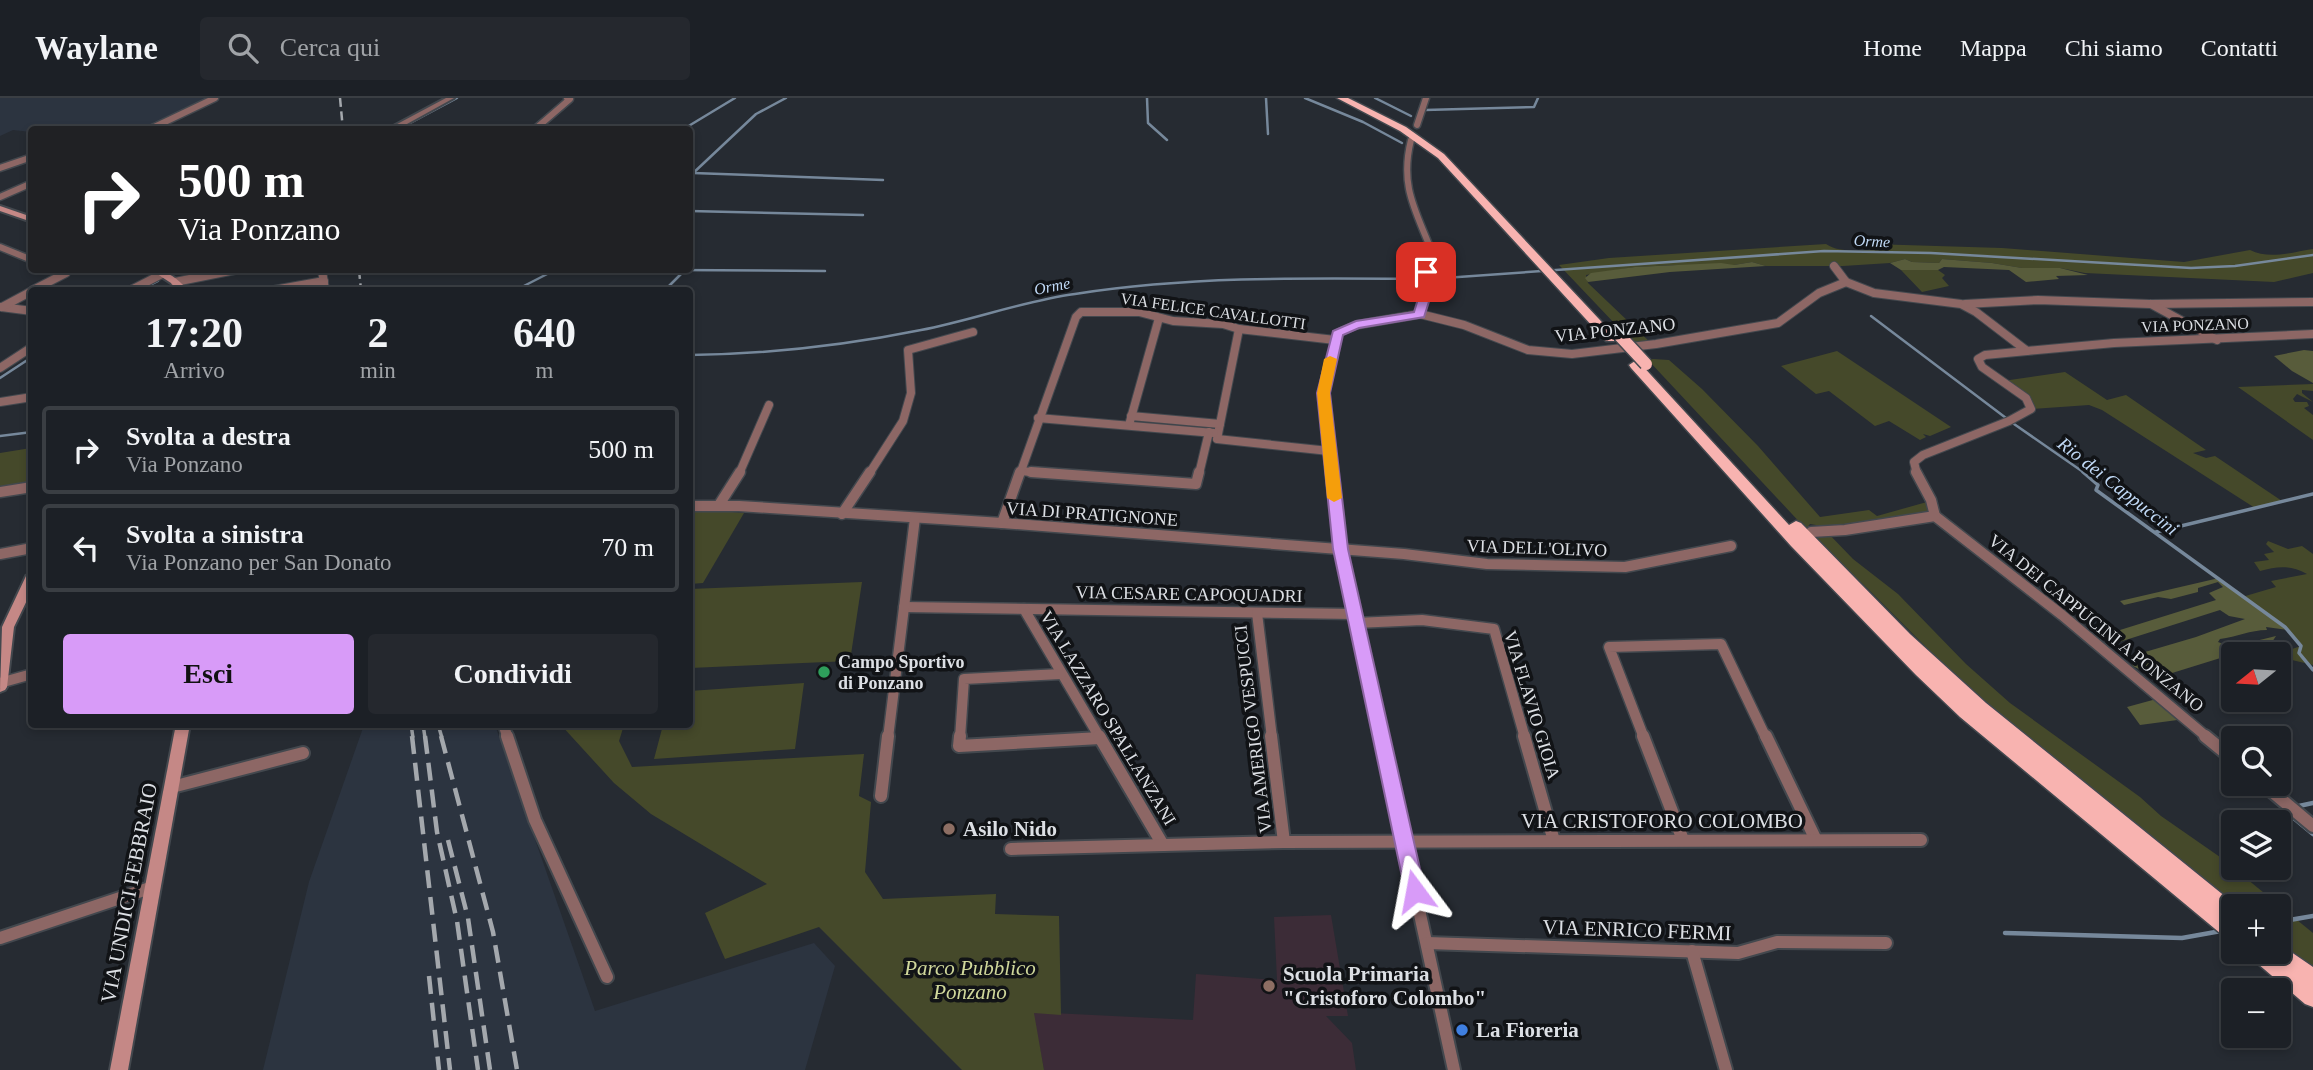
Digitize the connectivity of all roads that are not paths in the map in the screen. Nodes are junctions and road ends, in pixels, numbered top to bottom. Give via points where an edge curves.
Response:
1 (215, 98) edge
2 (451, 98) edge
3 (569, 98) edge
4 (1341, 98) edge
5 (1352, 98) edge
6 (1426, 98) edge
7 (1417, 125) dead end
8 (156, 126) edge
9 (396, 126) edge
10 (538, 126) edge
11 (1411, 140) dead end
12 (28, 158) edge
13 (0, 168) edge
14 (28, 185) edge
15 (0, 197) edge
16 (0, 208) edge
17 (28, 218) edge
18 (0, 247) edge
19 (28, 258) edge
20 (1548, 264) junction
21 (1834, 265) dead end
22 (66, 273) edge
23 (160, 273) edge
24 (165, 273) edge
25 (221, 273) edge
26 (323, 273) edge
27 (324, 281) junction
28 (175, 282) junction
29 (1846, 282) junction
30 (40, 287) edge
31 (136, 287) edge
32 (180, 287) edge
33 (291, 287) edge
34 (325, 287) edge
35 (28, 293) edge
36 (2313, 302) edge
37 (1961, 304) junction
38 (2150, 304) junction
39 (1, 307) edge
40 (28, 311) edge
41 (1420, 314) junction
42 (1159, 318) junction
43 (1239, 329) junction
44 (973, 332) dead end
45 (2313, 334) edge
46 (1335, 340) junction
47 (2218, 341) junction
48 (28, 350) edge
49 (2027, 351) junction
50 (1640, 365) junction
51 (0, 368) edge
52 (28, 398) edge
53 (0, 402) edge
54 (769, 405) dead end
55 (1038, 418) junction
56 (1130, 420) junction
57 (1216, 432) junction
58 (1329, 451) junction
59 (1020, 471) junction
60 (28, 488) edge
61 (0, 492) edge
62 (719, 505) junction
63 (693, 506) edge
64 (842, 514) junction
65 (1935, 516) junction
66 (915, 518) junction
67 (1002, 523) junction
68 (1811, 532) dead end
69 (1731, 546) dead end
70 (28, 549) edge
71 (1340, 549) junction
72 (0, 554) edge
73 (28, 584) edge
74 (904, 607) junction
75 (1024, 609) junction
76 (1257, 613) junction
77 (1355, 618) junction
78 (1061, 674) junction
79 (28, 675) edge
80 (0, 685) edge
81 (182, 728) edge
82 (504, 728) edge
83 (1100, 738) junction
84 (2221, 749) edge
85 (303, 753) dead end
86 (172, 787) junction
87 (881, 796) dead end
88 (2277, 796) edge
89 (2313, 826) edge
90 (1683, 840) junction
91 (1815, 840) junction
92 (1404, 841) junction
93 (1554, 841) junction
94 (1922, 841) dead end
95 (1284, 842) junction
96 (1163, 845) junction
97 (1011, 849) dead end
98 (153, 887) junction
99 (2221, 905) edge
100 (2221, 922) edge
101 (0, 938) edge
102 (1427, 943) junction
103 (1886, 943) dead end
104 (1692, 951) junction
105 (2291, 962) edge
106 (2273, 964) edge
107 (607, 977) dead end
108 (2313, 980) edge
109 (2313, 997) edge
110 (119, 1070) edge
111 (1454, 1070) edge
112 (1726, 1070) edge

1 - 8 street
2 - 9 street
3 - 10 street
4 - 20 highway via 1403,129 1441,156
5 - 20 highway via 1402,122 1448,154
6 - 7 street
11 - 41 street via 1404,163 1410,205 1433,255
12 - 13 street
14 - 15 street
16 - 17 main road
18 - 19 street
20 - 50 highway
21 - 29 street
22 - 30 street
23 - 31 street
24 - 28 main road
25 - 28 street
26 - 27 street
27 - 33 street
27 - 34 street
28 - 32 main road
29 - 37 street via 1874,293
29 - 41 street, VIA PONZANO via 1830,286 1794,314 1763,327 1572,354 1528,350
35 - 39 street
36 - 38 street
37 - 38 street via 2038,300
37 - 49 street
38 - 47 street
39 - 40 street
41 - 46 street, VIA PONZANO via 1356,325 1338,333
42 - 43 street, VIA FELICE CAVALLOTTI
42 - 55 street, VIA FELICE CAVALLOTTI via 1139,312 1086,311 1076,317
42 - 56 street
43 - 46 street, VIA FELICE CAVALLOTTI
43 - 57 street
44 - 64 street via 908,350 911,393 903,421
45 - 47 street, VIA PONZANO
46 - 58 street via 1324,393
47 - 49 street, VIA PONZANO
48 - 51 street
49 - 65 street via 1978,359 1982,367 2026,398 2031,404 2028,412 1914,462 1934,500
50 - 99 highway via 1931,663
50 - 100 highway via 1899,650 1966,712
52 - 53 street
54 - 62 street via 746,462
55 - 56 street
55 - 59 street
56 - 57 street
56 - 57 street
57 - 58 street
57 - 59 street via 1193,485
58 - 71 street
59 - 67 street
60 - 61 street
62 - 63 street, VIA DI PRATIGNONE
62 - 64 street, VIA DI PRATIGNONE
64 - 66 street, VIA DI PRATIGNONE
65 - 68 street
65 - 84 street, VIA DEI CAPPUCINI A PONZANO
66 - 67 street, VIA DI PRATIGNONE
66 - 74 street
67 - 71 street, VIA DI PRATIGNONE
69 - 71 street, VIA DELL'OLIVO via 1625,567 1487,564
70 - 72 street
71 - 77 street
73 - 80 main road via 8,627
74 - 75 street, VIA CESARE CAPOQUADRI
74 - 87 street
75 - 76 street, VIA CESARE CAPOQUADRI
75 - 78 street, VIA LAZZARO SPALLANZANI
76 - 77 street, VIA CESARE CAPOQUADRI
76 - 95 street, VIA AMERIGO VESPUCCI
77 - 92 street
77 - 93 street, VIA FLAVIO GIOIA via 1494,629
78 - 83 street, VIA LAZZARO SPALLANZANI
78 - 83 street via 964,678 960,746
79 - 80 street
81 - 86 main road, VIA UNDICI FEBBRAIO
82 - 107 street via 535,820
83 - 96 street, VIA LAZZARO SPALLANZANI
85 - 86 street
86 - 98 main road, VIA UNDICI FEBBRAIO
88 - 89 street
90 - 91 street, VIA CRISTOFORO COLOMBO
90 - 91 street via 1609,647 1721,644
90 - 93 street, VIA CRISTOFORO COLOMBO
91 - 94 street, VIA CRISTOFORO COLOMBO
92 - 93 street, VIA CRISTOFORO COLOMBO
92 - 95 street, VIA CRISTOFORO COLOMBO
92 - 102 street
95 - 96 street, VIA CRISTOFORO COLOMBO
96 - 97 street, VIA CRISTOFORO COLOMBO
98 - 101 street
98 - 110 main road, VIA UNDICI FEBBRAIO
102 - 104 street, VIA ENRICO FERMI
102 - 111 street
103 - 104 street, VIA ENRICO FERMI via 1786,942 1746,952
104 - 112 street
105 - 108 highway
106 - 109 highway

